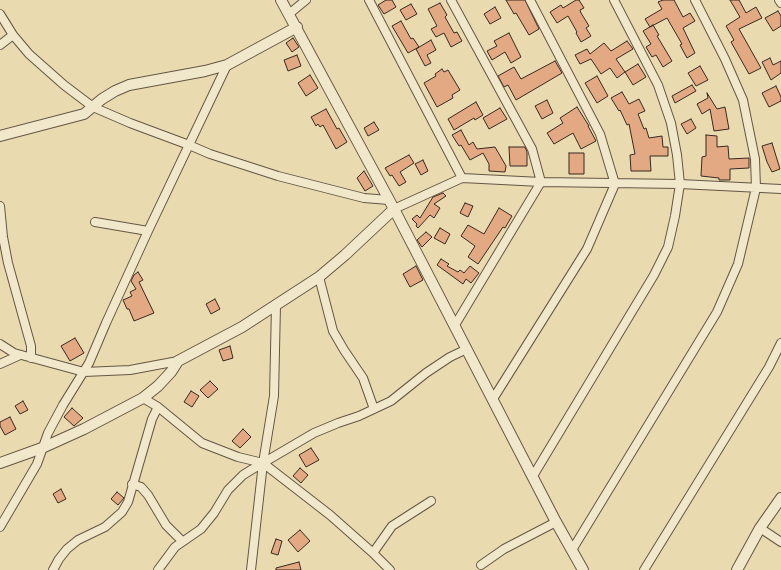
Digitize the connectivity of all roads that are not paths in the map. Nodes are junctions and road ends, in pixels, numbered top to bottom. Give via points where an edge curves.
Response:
1 (281, 0) edge
2 (306, 0) edge
3 (369, 0) edge
4 (451, 0) edge
5 (530, 0) edge
6 (614, 0) edge
7 (695, 0) edge
8 (779, 0) edge
9 (781, 3) edge
10 (0, 14) edge
11 (289, 14) junction
12 (297, 28) junction
13 (13, 35) junction
14 (0, 45) edge
15 (226, 65) junction
16 (93, 107) junction
17 (0, 136) edge
18 (190, 145) junction
19 (462, 178) junction
20 (541, 182) junction
21 (615, 184) junction
22 (680, 184) junction
23 (756, 188) junction
24 (781, 189) edge
25 (391, 204) junction
26 (0, 206) edge
27 (95, 222) dead end
28 (148, 231) junction
29 (8, 263) junction
30 (0, 268) edge
31 (319, 277) junction
32 (276, 305) junction
33 (455, 325) junction
34 (781, 343) edge
35 (0, 344) edge
36 (467, 349) junction
37 (20, 354) junction
38 (31, 358) junction
39 (178, 361) junction
40 (0, 364) edge
41 (84, 372) junction
42 (143, 398) junction
43 (493, 399) junction
44 (158, 407) junction
45 (374, 409) junction
46 (42, 448) junction
47 (0, 463) edge
48 (263, 463) junction
49 (533, 476) junction
50 (132, 484) junction
51 (781, 498) edge
52 (431, 501) dead end
53 (556, 522) junction
54 (0, 527) edge
55 (760, 528) junction
56 (182, 541) junction
57 (781, 542) edge
58 (572, 550) junction
59 (373, 553) junction
60 (481, 565) dead end
61 (160, 569) edge
62 (580, 569) edge
63 (53, 570) edge
64 (251, 570) edge
65 (390, 570) edge
66 (644, 570) edge
67 (736, 570) edge

1 - 11 street
2 - 11 street
3 - 19 street
4 - 20 street via 532,149
5 - 21 street via 600,134
6 - 22 street via 658,85 671,123
7 - 23 street via 726,59 743,100 755,159
8 - 9 street
10 - 13 street
11 - 12 street
12 - 15 street
12 - 25 street
13 - 14 street
13 - 16 street via 29,54
15 - 16 street via 129,85 115,91
15 - 18 street
16 - 17 street via 84,114
16 - 18 street
18 - 25 street via 278,176
18 - 28 street
19 - 20 street
19 - 25 street
20 - 21 street
20 - 33 street
21 - 22 street
21 - 43 street via 587,249
22 - 23 street
22 - 49 street via 668,247 654,275
23 - 24 street
23 - 58 street via 738,264 717,312
25 - 31 street via 345,255
25 - 33 street
26 - 29 street
27 - 28 street
28 - 41 street
29 - 30 street
29 - 38 street via 31,346
31 - 32 street
31 - 45 street via 333,331 363,378
32 - 39 street via 242,327
32 - 48 street via 274,396
33 - 36 street
34 - 66 street via 769,367
35 - 37 street
36 - 43 street
36 - 45 street via 426,373 391,401
37 - 38 street
37 - 40 street
38 - 41 street
39 - 41 street via 130,370
39 - 42 street via 172,372
41 - 46 street via 63,405
42 - 44 street
42 - 46 street
43 - 49 street
44 - 48 street via 202,443 238,457
44 - 50 street
45 - 48 street via 314,433
46 - 47 street
46 - 54 street via 37,464
48 - 56 street via 243,475 228,490 201,528
48 - 59 street via 330,515
48 - 64 street
49 - 53 street
50 - 56 street via 141,487 166,525
50 - 63 street via 128,502 122,512 105,527 78,540 67,549
51 - 55 street
52 - 59 street via 392,526
53 - 58 street
53 - 60 street via 504,549
55 - 57 street
55 - 67 street
56 - 61 street via 175,546
58 - 62 street
59 - 65 street

